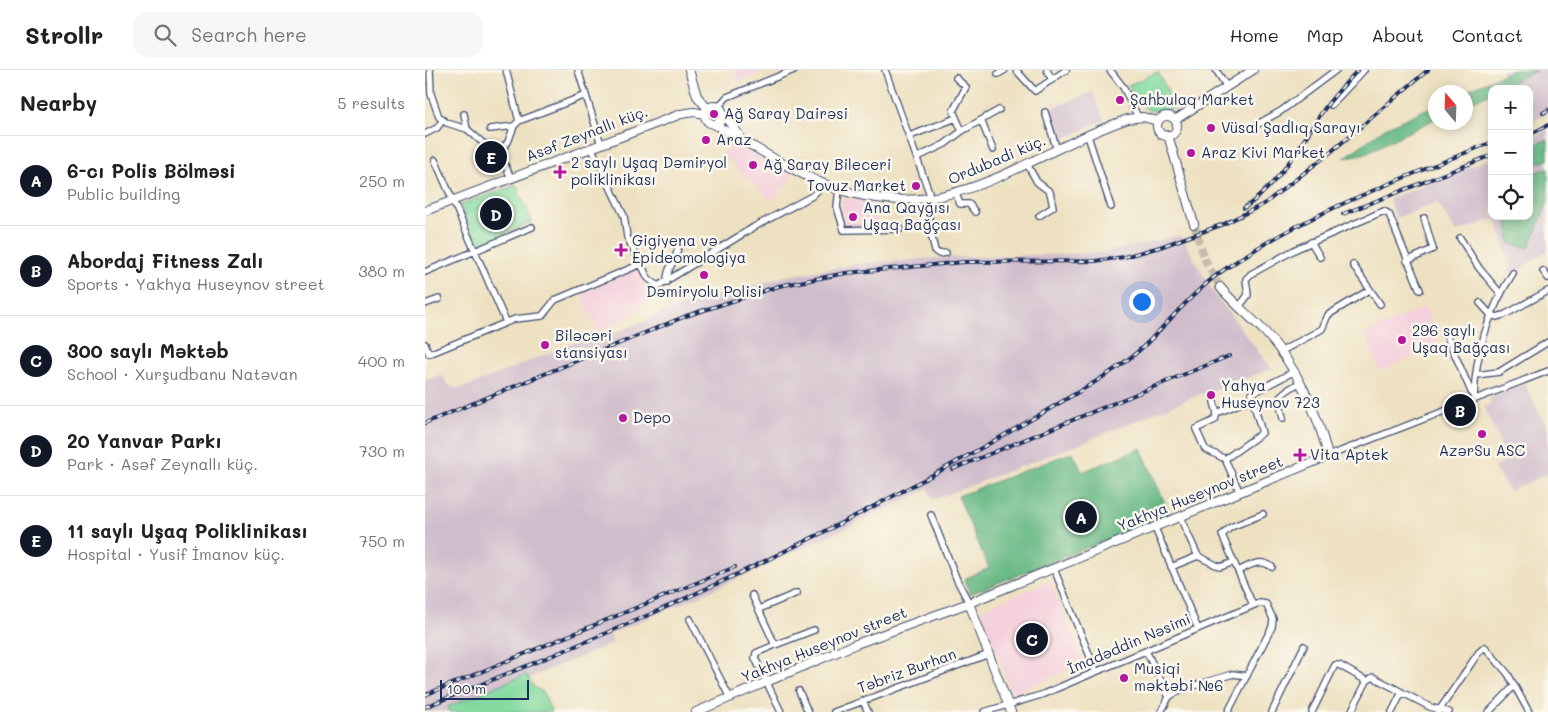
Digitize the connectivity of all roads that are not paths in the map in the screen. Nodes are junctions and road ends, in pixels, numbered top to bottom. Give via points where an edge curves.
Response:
1 (430, 70) edge
2 (506, 70) edge
3 (578, 70) edge
4 (689, 70) edge
5 (795, 70) edge
6 (885, 70) edge
7 (1005, 70) edge
8 (1016, 70) edge
9 (1047, 70) edge
10 (1067, 70) edge
11 (1110, 70) edge
12 (1216, 70) edge
13 (1253, 70) edge
14 (1336, 70) edge
15 (1364, 70) edge
16 (998, 74) dead end
17 (956, 78) dead end
18 (1052, 80) junction
19 (1227, 87) junction
20 (428, 88) edge
21 (586, 95) junction
22 (1331, 105) dead end
23 (718, 107) junction
24 (999, 110) dead end
25 (706, 111) junction
26 (1045, 112) dead end
27 (464, 114) dead end
28 (723, 114) junction
29 (1138, 117) junction
30 (957, 118) junction
31 (981, 120) junction
32 (1175, 120) junction
33 (519, 121) junction
34 (1159, 121) junction
35 (442, 122) junction
36 (711, 123) junction
37 (1258, 124) dead end
38 (514, 126) junction
39 (490, 129) dead end
40 (467, 130) junction
41 (962, 131) junction
42 (425, 134) edge
43 (911, 136) junction
44 (1088, 136) junction
45 (1168, 136) junction
46 (744, 140) junction
47 (601, 144) junction
48 (591, 148) junction
49 (993, 150) dead end
50 (1057, 150) junction
51 (499, 152) junction
52 (918, 157) junction
53 (435, 160) dead end
54 (1027, 164) junction
55 (511, 178) junction
56 (824, 184) junction
57 (839, 189) junction
58 (957, 194) junction
59 (931, 199) junction
60 (453, 200) junction
61 (1111, 207) dead end
62 (425, 211) edge
63 (975, 212) dead end
64 (1039, 216) dead end
65 (1424, 218) dead end
66 (1194, 224) tunnel mouth
67 (532, 227) dead end
68 (900, 229) dead end
69 (1460, 238) dead end
70 (1311, 242) junction
71 (678, 247) dead end
72 (475, 251) junction
73 (946, 253) dead end
74 (1320, 257) dead end
75 (1407, 261) junction
76 (641, 264) junction
77 (1353, 265) dead end
78 (1543, 270) dead end
79 (425, 272) edge
80 (1513, 273) dead end
81 (1548, 278) edge
82 (667, 282) junction
83 (1220, 287) tunnel mouth
84 (1369, 290) junction
85 (1420, 290) dead end
86 (1548, 291) edge
87 (1501, 293) junction
88 (439, 299) dead end
89 (1480, 303) dead end
90 (425, 304) edge
91 (1380, 304) dead end
92 (1239, 307) junction
93 (1490, 314) junction
94 (506, 322) junction
95 (1445, 332) dead end
96 (1548, 342) edge
97 (425, 344) edge
98 (1280, 352) junction
99 (1293, 372) junction
100 (1547, 373) edge
101 (1476, 374) junction
102 (1299, 383) junction
103 (1474, 398) junction
104 (1251, 399) junction
105 (1214, 402) dead end
106 (1217, 413) junction
107 (1283, 418) dead end
108 (1328, 456) junction
109 (1225, 459) junction
110 (1240, 493) junction
111 (1263, 514) dead end
112 (931, 516) dead end
113 (1180, 517) junction
114 (1155, 528) junction
115 (1198, 556) junction
116 (1234, 562) junction
117 (1171, 567) junction
118 (1272, 567) dead end
119 (1054, 569) junction
120 (1238, 571) junction
121 (797, 593) dead end
122 (752, 595) dead end
123 (969, 603) junction
124 (1256, 604) junction
125 (759, 609) junction
126 (690, 619) dead end
127 (1198, 629) junction
128 (815, 630) dead end
129 (775, 645) junction
130 (1305, 646) dead end
131 (1145, 651) junction
132 (989, 654) junction
133 (1095, 671) junction
134 (1247, 676) junction
135 (1367, 681) junction
136 (765, 683) junction
137 (1514, 686) junction
138 (799, 691) dead end
139 (1402, 692) junction
140 (1169, 697) junction
141 (730, 698) junction
142 (863, 701) junction
143 (1010, 708) edge
144 (1438, 711) edge
145 (696, 712) edge
146 (781, 712) edge
147 (808, 712) edge
148 (834, 712) edge
149 (868, 712) edge
150 (984, 712) edge
151 (1161, 712) edge
152 (1228, 712) edge
153 (1272, 712) edge
154 (1312, 712) edge
155 (1351, 712) edge
156 (1391, 712) edge
157 (1449, 712) edge
158 (1489, 712) edge
159 (1530, 712) edge

1 - 20 street
2 - 33 street
3 - 21 street
4 - 25 main road via 697,96
5 - 23 street via 727,97
6 - 43 street
7 - 16 street
8 - 18 street via 1035,91
9 - 18 street
10 - 18 street
11 - 29 street
12 - 19 street
13 - 19 main road
14 - 37 street
15 - 22 street
17 - 30 street via 966,87 954,108
19 - 32 main road
20 - 35 street
21 - 33 street
21 - 47 street
23 - 25 main road via 713,106
23 - 28 main road
24 - 31 street
25 - 36 main road via 706,120
25 - 47 main road, Asəf Zeynallı küç. via 681,114
26 - 50 street
27 - 40 street
28 - 36 main road via 719,122
28 - 46 main road
29 - 34 main road
29 - 44 main road, Ordubadi küç.
30 - 41 street
30 - 43 street
31 - 41 street
31 - 49 street
32 - 34 main road via 1166,116
32 - 45 main road via 1176,130
33 - 38 street
34 - 45 main road via 1159,131
35 - 40 street
35 - 42 street
36 - 46 main road, Ordubadi küç.
38 - 39 street
38 - 51 street via 508,142
40 - 51 street
41 - 52 street via 945,144
43 - 52 street
44 - 50 main road, Ordubadi küç.
44 - 61 street
45 - 66 main road
46 - 56 main road, Ordubadi küç.
47 - 48 main road, Asəf Zeynallı küç.
48 - 55 main road, Asəf Zeynallı küç.
48 - 76 street via 624,216 627,237
50 - 54 main road, Ordubadi küç.
51 - 55 street
52 - 59 street
53 - 60 street
54 - 58 main road, Ordubadi küç.
54 - 64 street via 1037,182 1051,192 1053,207
55 - 60 main road, Asəf Zeynallı küç.
56 - 57 main road, Ordubadi küç.
56 - 82 street via 812,196 754,227
57 - 59 main road, Ordubadi küç. via 883,197
57 - 68 street via 837,207 844,230
58 - 59 main road, Ordubadi küç.
58 - 63 street via 960,204 969,204
59 - 73 street via 929,225 935,251
60 - 62 main road, Asəf Zeynallı küç.
60 - 72 street
65 - 75 street via 1433,249
67 - 72 street
69 - 87 street via 1479,268
70 - 74 street
70 - 75 street via 1384,211 1389,214
70 - 92 street via 1248,276 1248,295
71 - 82 street via 677,255 668,268
72 - 79 street
72 - 94 street
75 - 85 street
76 - 82 street via 648,278 658,286
76 - 94 street via 555,300 542,316
77 - 84 street
78 - 81 street
80 - 87 street
83 - 92 main road
84 - 91 street
84 - 98 street via 1328,315 1323,329
86 - 93 street via 1506,314 1497,317
87 - 93 street
88 - 90 street
89 - 93 street
92 - 98 main road
93 - 101 street
94 - 97 street via 429,354
95 - 103 street
96 - 101 street via 1499,372
98 - 99 main road
99 - 102 main road
99 - 104 street via 1253,391
100 - 103 street, Yakhya Huseynov street
101 - 103 street
102 - 107 street via 1278,399
102 - 108 main road
103 - 108 street, Yakhya Huseynov street
104 - 106 street
104 - 109 street via 1263,433
105 - 106 street
106 - 109 street via 1213,421 1196,429 1205,449
108 - 110 main road, Yakhya Huseynov street
109 - 110 street
110 - 113 main road, Yakhya Huseynov street
111 - 116 street via 1222,535
112 - 123 street
113 - 114 main road, Yakhya Huseynov street
113 - 115 street
114 - 117 street
114 - 119 main road, Yakhya Huseynov street
115 - 116 street via 1220,567
115 - 117 street
116 - 120 street
117 - 127 street
118 - 120 street via 1259,561
119 - 123 main road, Yakhya Huseynov street
119 - 133 street
120 - 124 street
121 - 125 street
122 - 125 street
123 - 132 main road
123 - 136 main road, Yakhya Huseynov street via 856,644
124 - 127 street, İmadəddin Nəsimi
124 - 134 street via 1266,604 1271,611 1272,627
125 - 129 street
126 - 141 street
127 - 131 street, İmadəddin Nəsimi
128 - 129 street
129 - 136 street via 755,656
130 - 153 street
131 - 133 street, İmadəddin Nəsimi
131 - 140 street
132 - 142 street, Təbriz Burhan
132 - 143 main road
133 - 143 street, İmadəddin Nəsimi
134 - 140 street via 1233,674 1180,690
134 - 152 street
135 - 139 street via 1373,677
135 - 154 street via 1339,665 1335,666
135 - 155 street
136 - 141 main road, Yakhya Huseynov street
136 - 146 street
137 - 144 street via 1485,647
137 - 158 street
137 - 159 street
138 - 147 street
139 - 144 street
139 - 156 street
140 - 151 street
141 - 145 main road, Yakhya Huseynov street
142 - 148 street, Təbriz Burhan
142 - 149 street
143 - 150 street, İmadəddin Nəsimi
144 - 157 street

